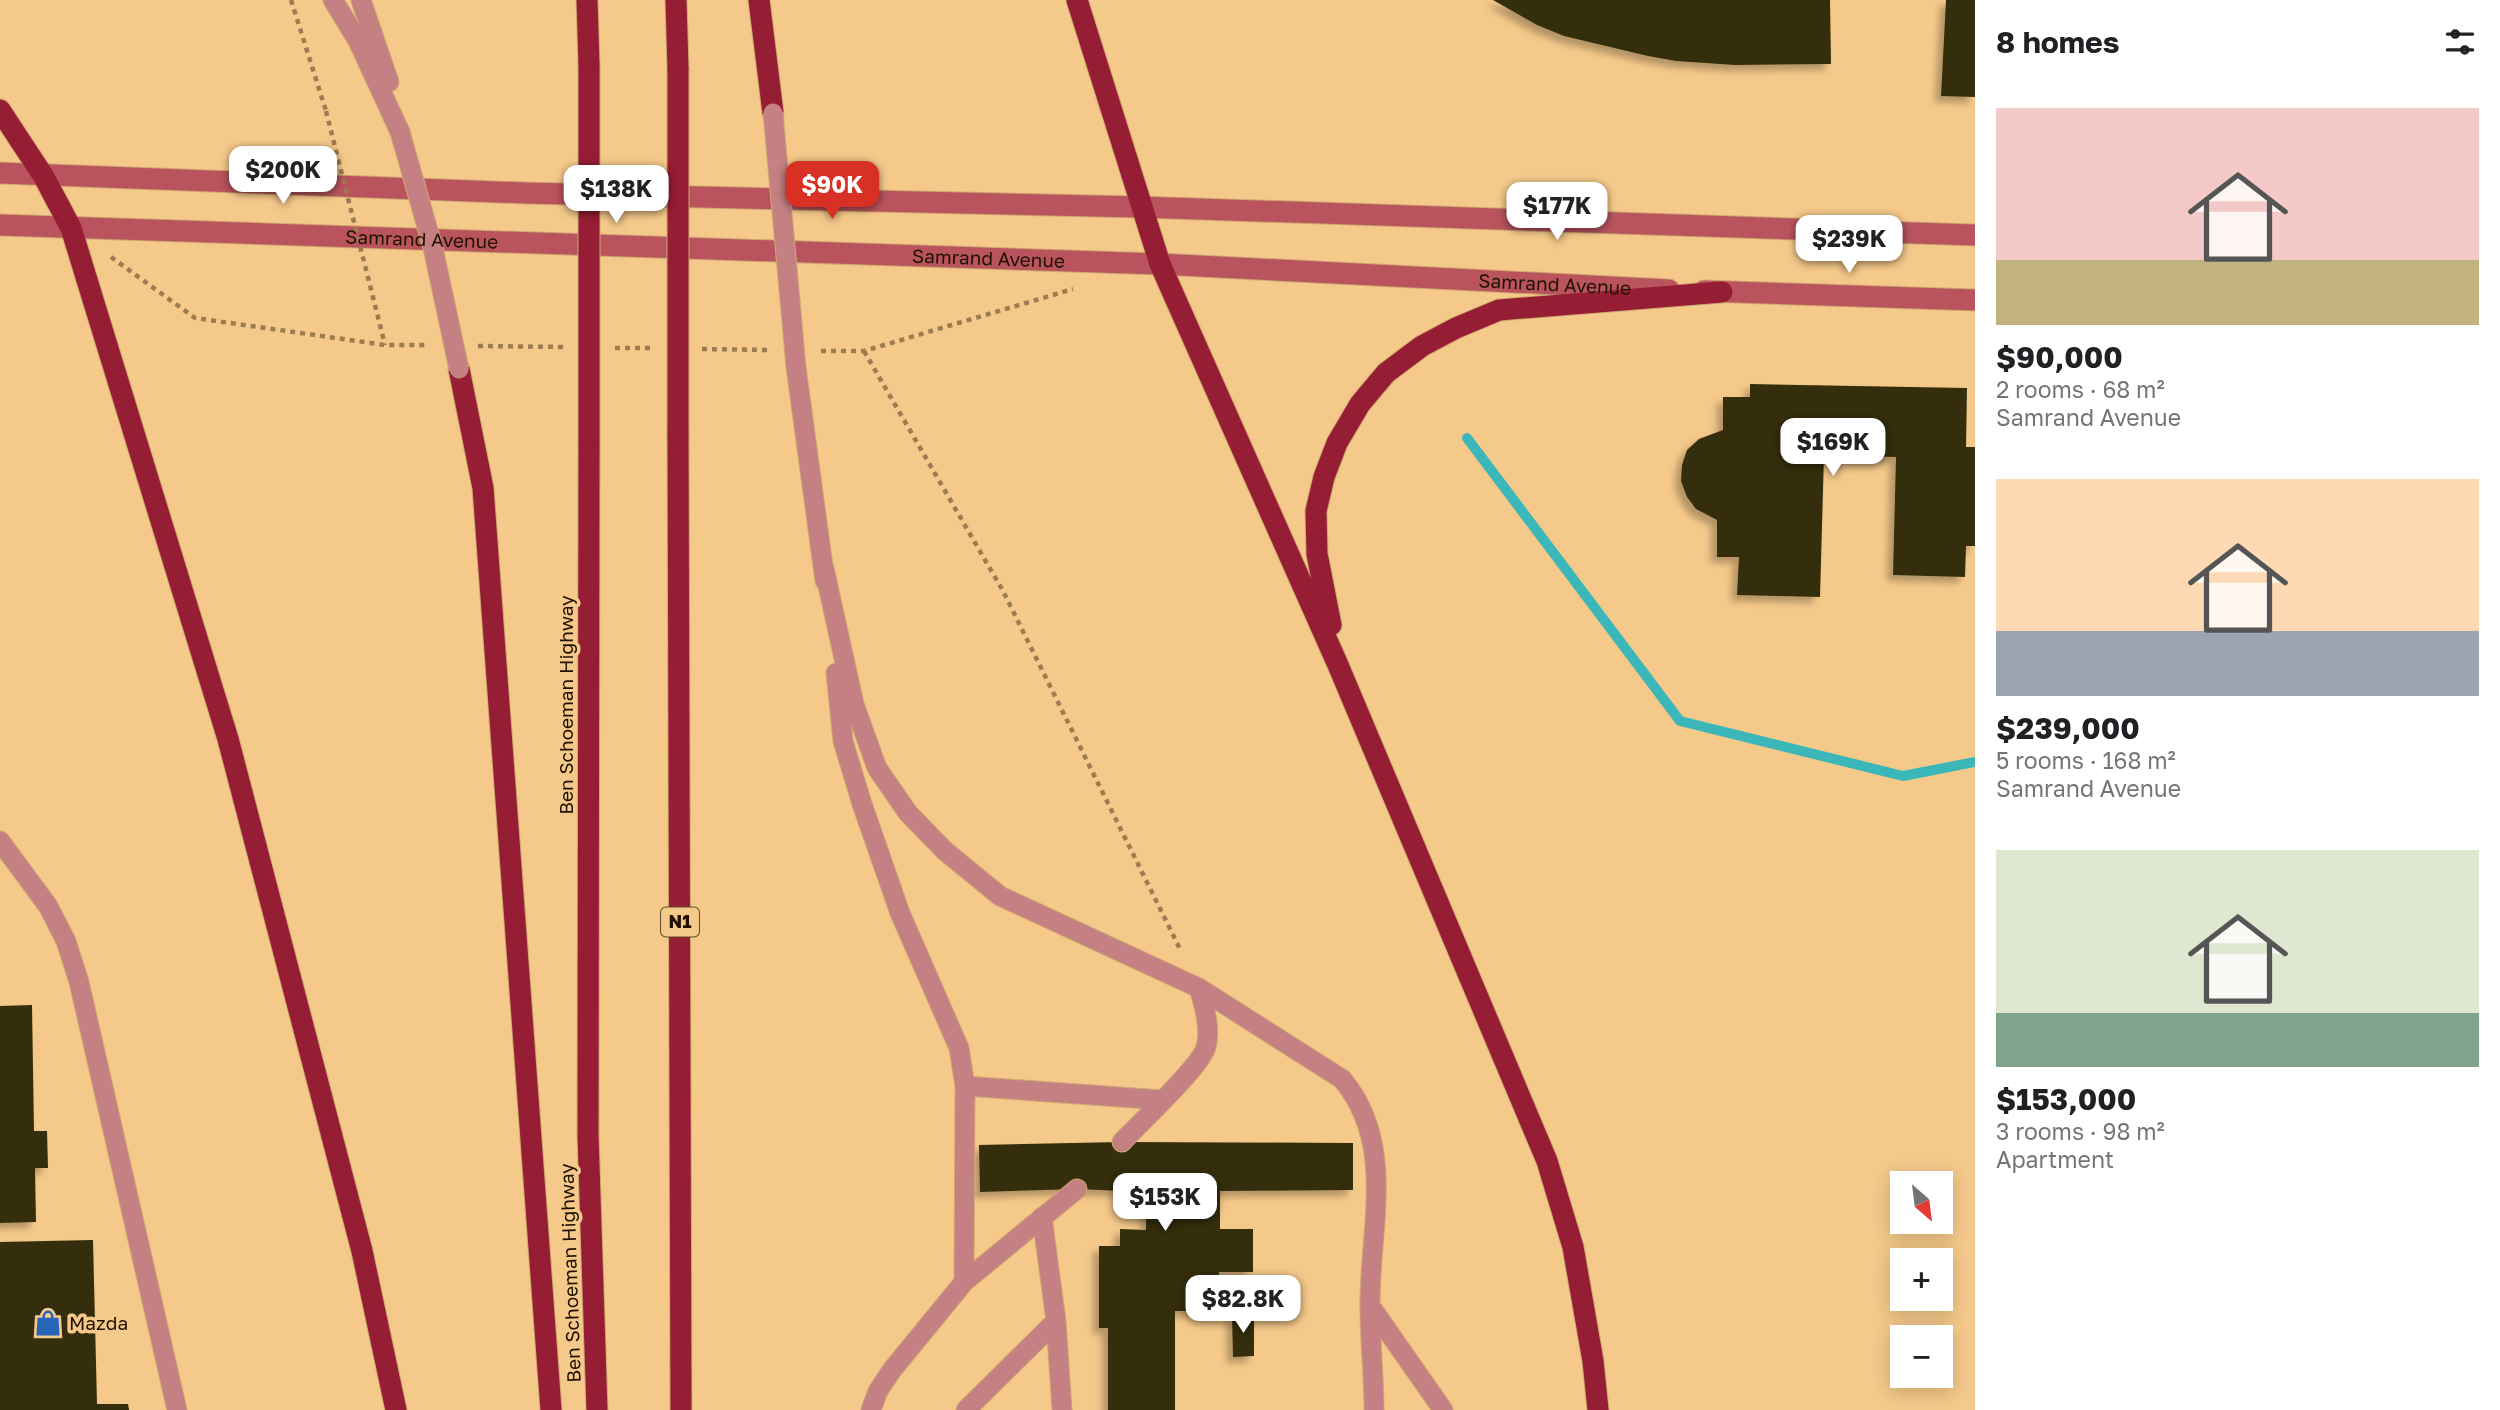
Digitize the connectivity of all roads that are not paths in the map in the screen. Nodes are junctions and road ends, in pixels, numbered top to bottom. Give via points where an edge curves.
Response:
1 (333, 0) edge
2 (361, 0) edge
3 (587, 0) edge
4 (676, 0) edge
5 (759, 0) edge
6 (1077, 0) edge
7 (0, 110) edge
8 (773, 113) joint
9 (400, 130) junction
10 (0, 173) edge
11 (44, 177) junction
12 (1140, 207) junction
13 (0, 225) edge
14 (71, 228) junction
15 (1975, 235) edge
16 (1160, 264) junction
17 (1722, 292) junction
18 (1975, 300) edge
19 (459, 369) joint
20 (824, 568) junction
21 (1338, 665) junction
22 (0, 841) edge
23 (1199, 988) junction
24 (965, 1086) junction
25 (1162, 1100) junction
26 (1122, 1142) dead end
27 (1077, 1189) dead end
28 (1042, 1217) junction
29 (964, 1282) junction
30 (1370, 1306) junction
31 (1056, 1321) junction
32 (177, 1410) edge
33 (396, 1410) edge
34 (551, 1410) edge
35 (597, 1410) edge
36 (681, 1410) edge
37 (871, 1410) edge
38 (966, 1410) edge
39 (1062, 1410) edge
40 (1374, 1410) edge
41 (1443, 1410) edge
42 (1598, 1410) edge

1 - 9 lane
2 - 9 lane
3 - 35 highway, Ben Schoeman Highway, bridge via 588,1135
4 - 36 highway, N1, bridge
5 - 8 highway
6 - 12 highway
7 - 11 highway
8 - 20 lane, bridge via 796,367
9 - 19 lane, bridge via 433,248
10 - 11 main road
11 - 12 main road
11 - 14 highway
12 - 15 main road
12 - 16 highway
13 - 14 main road, Samrand Avenue
14 - 16 main road, Samrand Avenue
14 - 33 highway via 228,739 362,1251
16 - 17 main road, Samrand Avenue
16 - 21 highway
17 - 18 main road, Samrand Avenue
17 - 21 highway via 1499,310 1422,346 1386,373 1360,404 1337,443 1315,512 1317,554
19 - 34 highway via 482,488
20 - 23 lane via 854,704 877,768 908,813 1000,896
20 - 24 lane via 844,741 900,913 960,1048
21 - 42 highway via 1547,1161 1573,1247
22 - 32 lane via 48,906 76,972
23 - 25 lane via 1208,1029 1206,1049
23 - 30 lane via 1342,1079 1357,1097 1374,1152 1377,1183
24 - 25 lane
24 - 29 lane
25 - 26 lane
27 - 28 lane
28 - 29 lane
28 - 31 lane
29 - 37 lane via 892,1370
30 - 40 lane
30 - 41 lane
31 - 38 lane
31 - 39 lane

